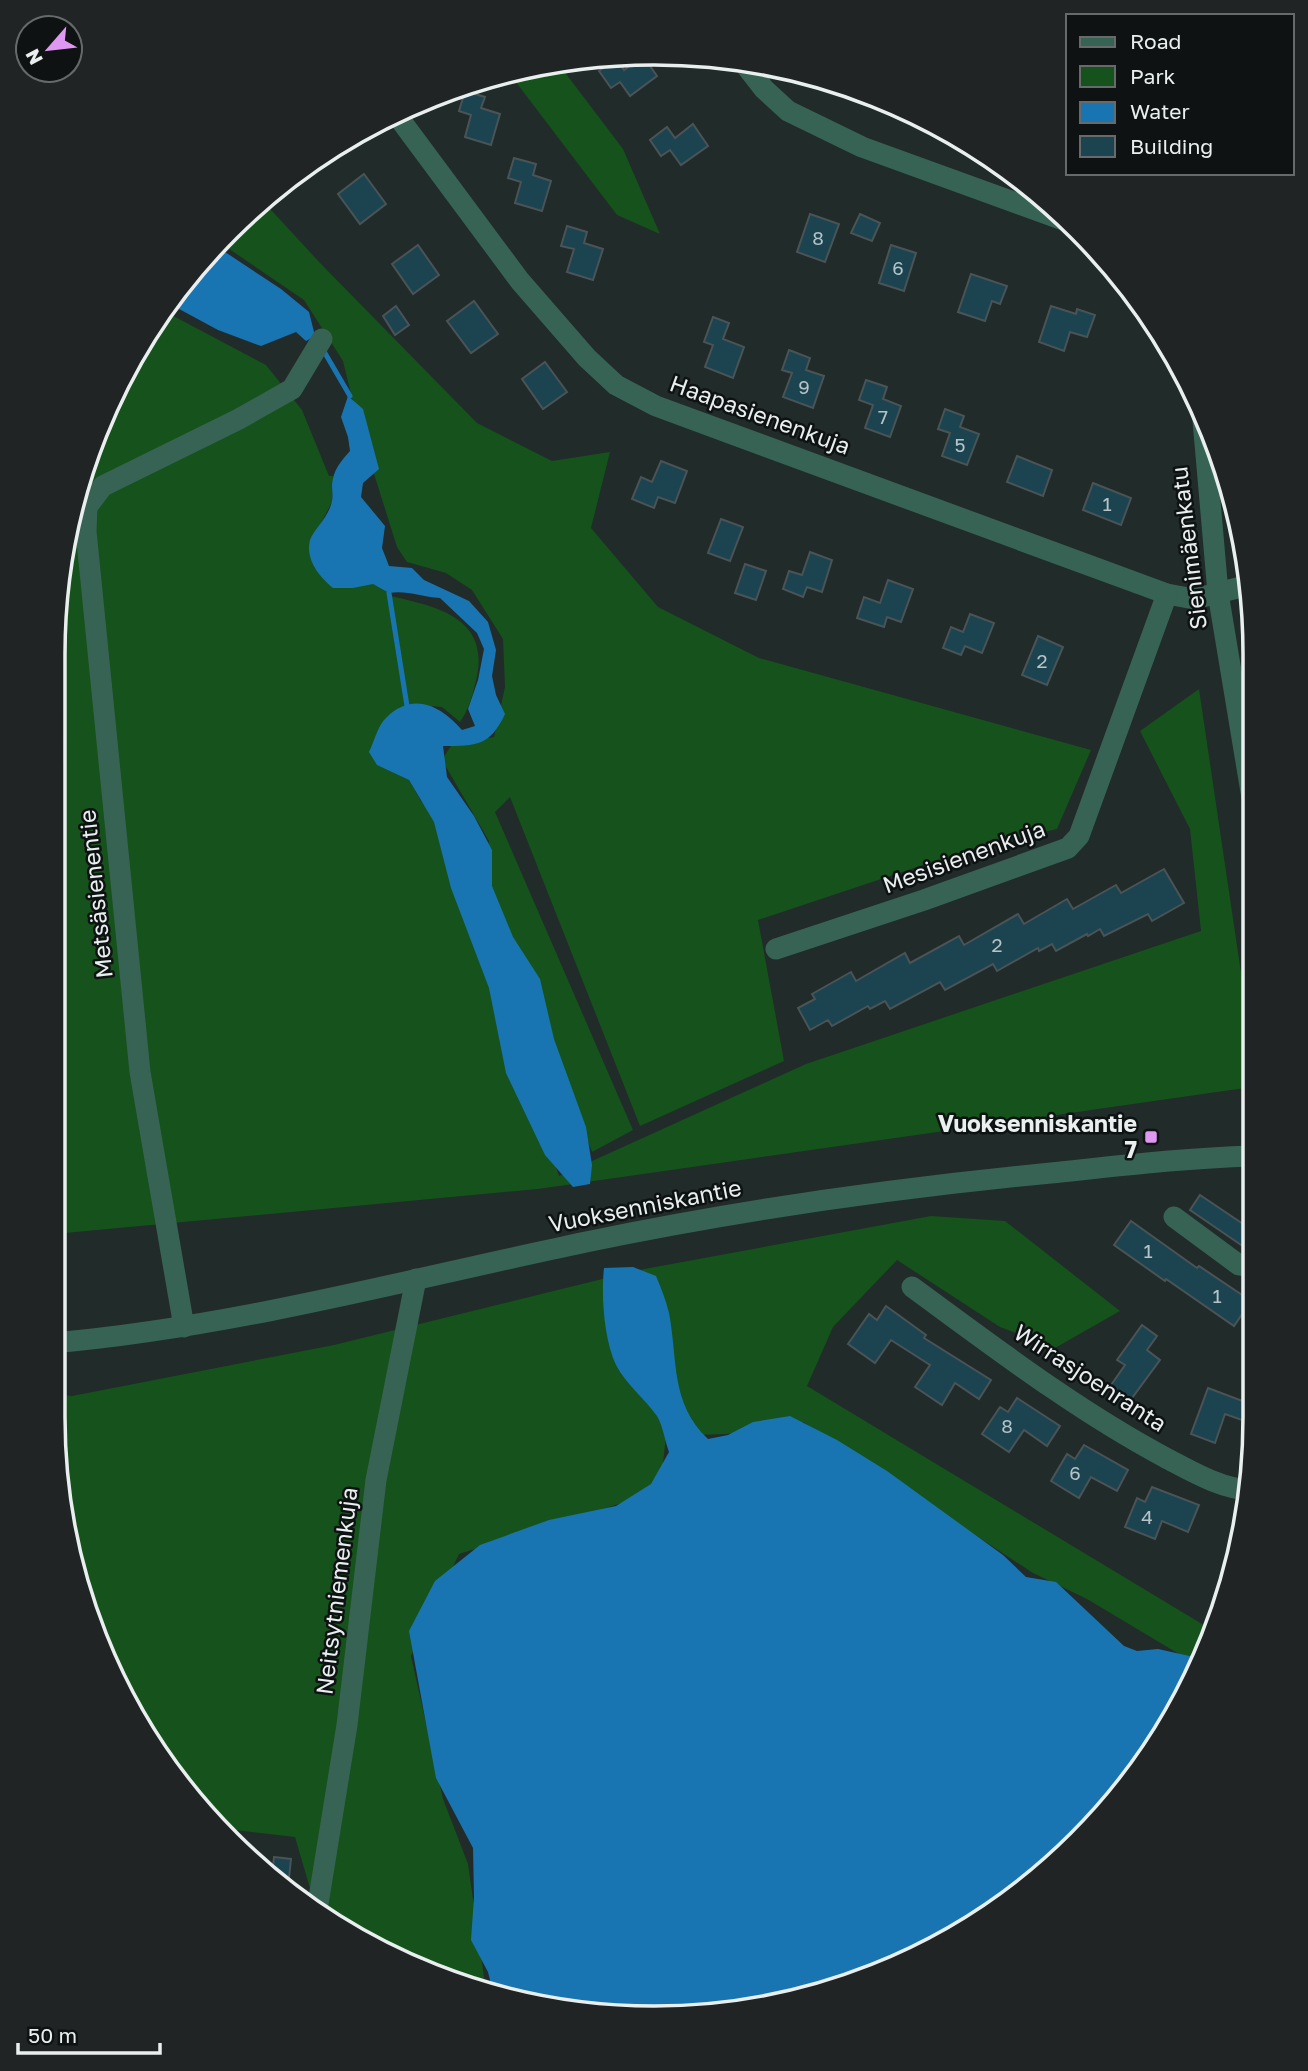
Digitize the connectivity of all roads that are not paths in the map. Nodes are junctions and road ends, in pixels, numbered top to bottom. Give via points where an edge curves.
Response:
1 (752, 73) edge
2 (402, 122) edge
3 (1046, 214) edge
4 (322, 339) dead end
5 (1205, 448) edge
6 (1239, 588) edge
7 (1218, 593) junction
8 (1167, 594) junction
9 (1243, 744) edge
10 (776, 949) dead end
11 (1243, 1157) edge
12 (1174, 1217) dead end
13 (1243, 1266) edge
14 (416, 1279) junction
15 (912, 1287) dead end
16 (184, 1327) junction
17 (65, 1342) edge
18 (1239, 1487) edge
19 (318, 1901) edge

1 - 3 street via 788,111 862,147
2 - 8 street, Haapasienenkuja via 520,281 616,385 656,406
4 - 16 street, Metsäsienentie via 292,389 103,485 87,507 140,1072
5 - 7 street, Sienimäenkatu
6 - 7 street, Haapasienenkuja
7 - 8 street, Haapasienenkuja via 1194,599
7 - 9 street, Sienimäenkatu
8 - 10 street, Mesisienenkuja via 1079,836 1068,848
11 - 14 street, Vuoksenniskantie via 961,1182 776,1208 590,1241
12 - 13 street
14 - 16 street, Vuoksenniskantie
14 - 19 street, Neitsytniemenkuja via 376,1480 347,1724
15 - 18 street, Wirrasjoenranta via 1135,1441 1220,1483
16 - 17 street, Vuoksenniskantie

